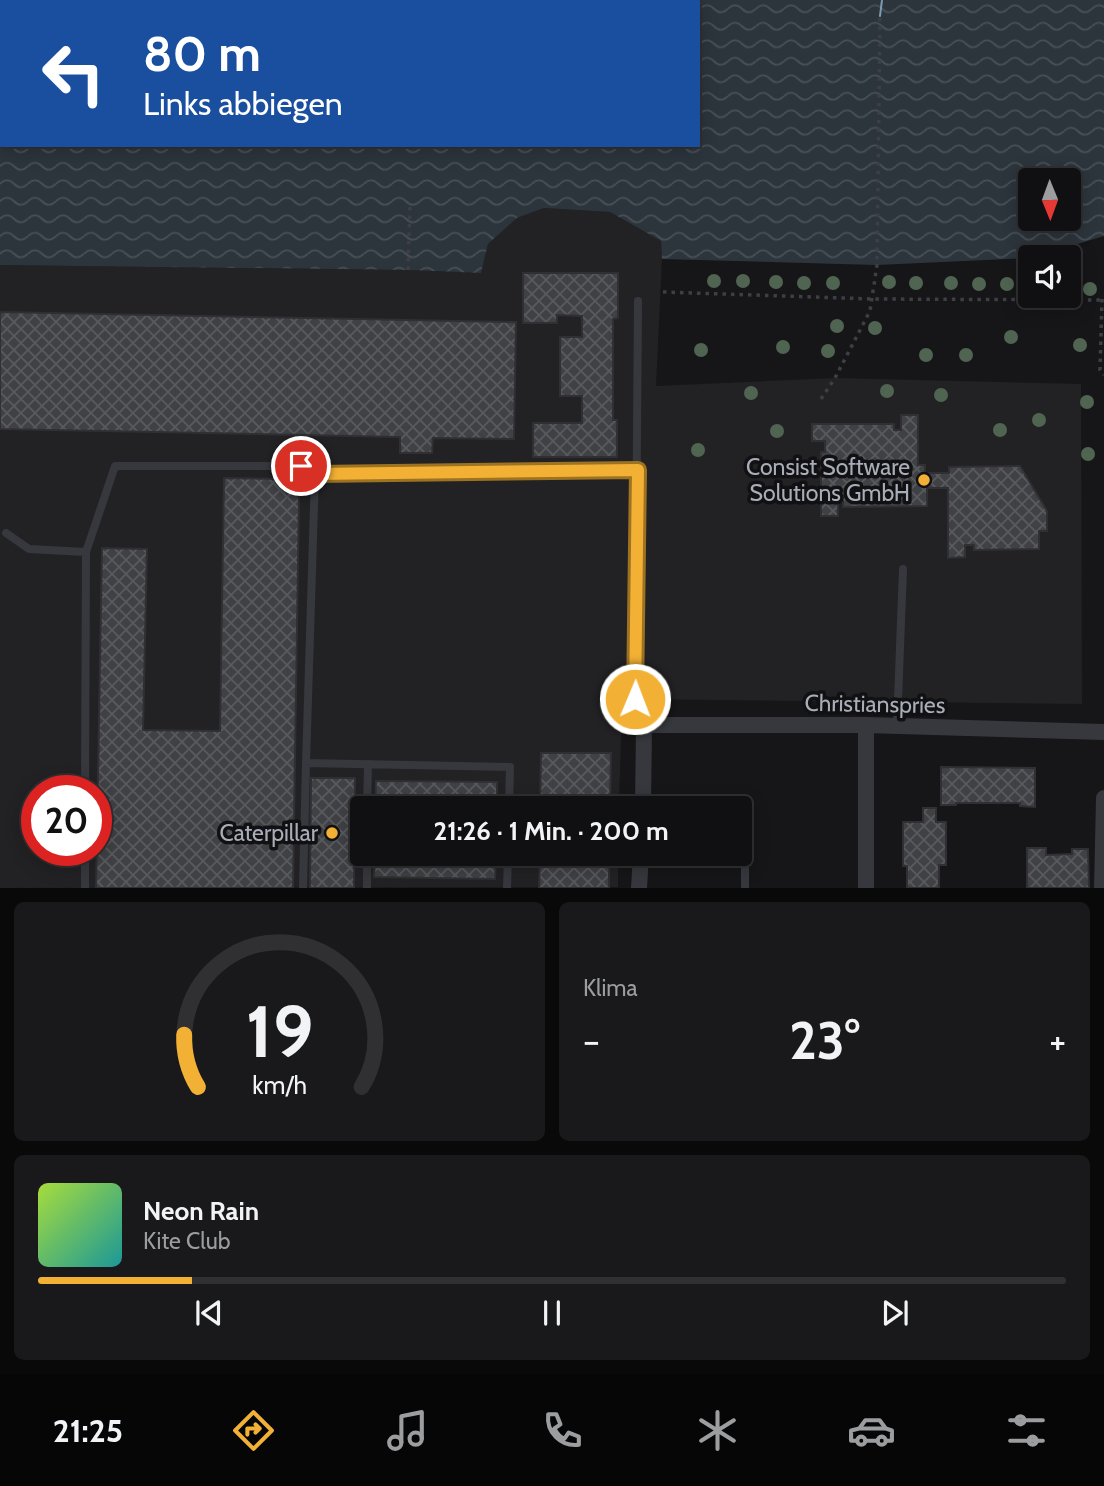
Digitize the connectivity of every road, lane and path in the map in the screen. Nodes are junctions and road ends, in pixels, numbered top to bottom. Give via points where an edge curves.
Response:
1 (880, 16) dead end
2 (410, 203) dead end
3 (408, 270) dead end
4 (663, 292) dead end
5 (873, 299) junction
6 (1103, 299) edge
7 (638, 301) dead end
8 (1104, 375) edge
9 (821, 399) dead end
10 (638, 470) junction
11 (315, 474) junction
12 (6, 534) dead end
13 (86, 552) junction
14 (903, 569) dead end
15 (644, 725) junction
16 (866, 725) junction
17 (897, 726) junction
18 (1104, 733) edge
19 (306, 763) junction
20 (368, 764) junction
21 (85, 775) edge
22 (367, 796) edge
23 (509, 796) edge
24 (643, 796) edge
25 (1104, 799) edge
26 (85, 866) edge
27 (367, 866) edge
28 (508, 866) edge
29 (640, 866) edge
30 (745, 866) edge
31 (85, 887) edge
32 (303, 887) edge
33 (367, 887) edge
34 (507, 887) edge
35 (639, 887) edge
36 (745, 887) edge
37 (866, 887) edge
38 (1102, 887) edge

1 - 5 path
2 - 3 path
4 - 5 path
5 - 6 path
5 - 9 path
6 - 8 path via 1100,370
7 - 10 lane
10 - 11 lane
10 - 15 lane via 635,699
11 - 13 lane via 301,466 116,466
11 - 19 lane
12 - 13 lane via 29,549
13 - 21 lane
14 - 17 lane
15 - 16 street, Christianspries
15 - 24 street
16 - 17 street, Christianspries
16 - 37 street
17 - 18 street, Christianspries
19 - 20 lane
19 - 32 lane
20 - 22 lane
20 - 23 lane via 510,767
25 - 38 street
26 - 31 lane
27 - 33 lane
28 - 34 lane
29 - 35 street
30 - 36 lane

